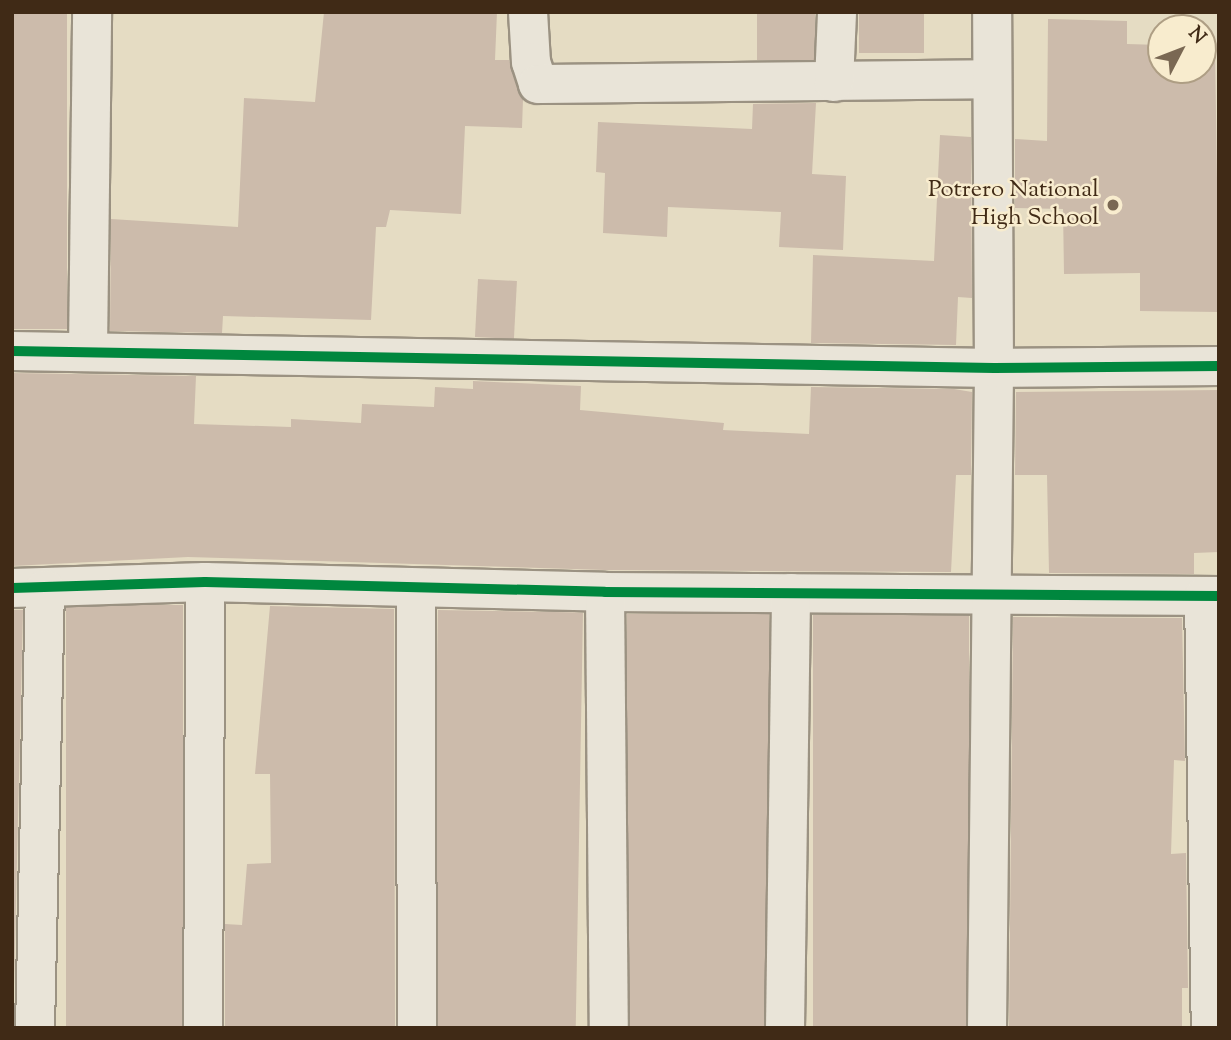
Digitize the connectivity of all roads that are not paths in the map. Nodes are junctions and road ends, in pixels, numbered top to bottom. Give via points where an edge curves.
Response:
1 (92, 12) edge
2 (528, 12) edge
3 (837, 12) edge
4 (992, 12) edge
5 (992, 79) junction
6 (834, 82) junction
7 (88, 350) junction
8 (12, 351) edge
9 (1219, 366) edge
10 (994, 368) junction
11 (205, 582) junction
12 (416, 588) junction
13 (29, 589) edge
14 (605, 592) junction
15 (791, 593) junction
16 (988, 594) junction
17 (1212, 596) edge
18 (35, 1028) edge
19 (203, 1028) edge
20 (417, 1028) edge
21 (609, 1028) edge
22 (785, 1028) edge
23 (987, 1028) edge
24 (1211, 1028) edge

1 - 7 street
2 - 6 street via 530,62 538,84
3 - 6 street
4 - 5 street
5 - 6 street
5 - 10 street
7 - 8 street
7 - 10 street
9 - 10 street
10 - 16 street
11 - 12 street
11 - 13 street
11 - 19 street
12 - 14 street
12 - 20 street
13 - 18 street
14 - 15 street
14 - 21 street
15 - 16 street
15 - 22 street
16 - 17 street
16 - 23 street
17 - 24 street

